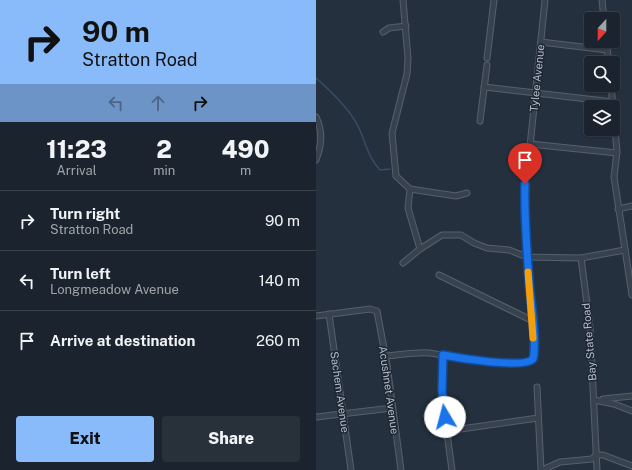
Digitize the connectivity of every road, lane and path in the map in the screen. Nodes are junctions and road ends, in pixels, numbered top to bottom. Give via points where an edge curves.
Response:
1 (403, 0) edge
2 (494, 0) edge
3 (545, 0) edge
4 (602, 0) edge
5 (603, 12) edge
6 (406, 26) junction
7 (383, 32) dead end
8 (541, 42) junction
9 (607, 50) joint
10 (608, 56) edge
11 (488, 58) dead end
12 (487, 66) dead end
13 (484, 87) junction
14 (536, 93) junction
15 (596, 100) edge
16 (316, 117) edge
17 (480, 122) dead end
18 (615, 136) edge
19 (530, 144) junction
20 (616, 154) junction
21 (529, 156) dead end
22 (316, 160) edge
23 (525, 184) dead end
24 (410, 189) junction
25 (468, 194) dead end
26 (632, 206) edge
27 (618, 209) junction
28 (420, 249) junction
29 (625, 250) junction
30 (527, 257) junction
31 (581, 258) junction
32 (403, 263) dead end
33 (439, 275) dead end
34 (632, 295) edge
35 (329, 314) junction
36 (316, 316) edge
37 (533, 321) junction
38 (443, 355) junction
39 (386, 356) junction
40 (537, 387) dead end
41 (632, 396) edge
42 (594, 400) junction
43 (392, 408) junction
44 (632, 411) edge
45 (343, 414) junction
46 (316, 417) edge
47 (538, 418) junction
48 (447, 431) junction
49 (596, 455) junction
50 (632, 466) edge
51 (351, 470) edge
52 (401, 470) edge
53 (452, 470) edge
54 (541, 470) edge
55 (597, 470) edge

1 - 6 street
2 - 11 street
3 - 8 street, Tylee Avenue
4 - 5 street
6 - 7 street via 389,28
6 - 24 street via 407,74 392,133 396,176
8 - 9 street
8 - 14 street, Tylee Avenue
9 - 10 street
12 - 13 street
13 - 14 street
13 - 17 street
14 - 15 street
14 - 19 street, Tylee Avenue
16 - 22 street via 322,135
18 - 20 street
19 - 20 street
19 - 21 street, Tylee Avenue
20 - 27 street via 614,176
23 - 30 street via 524,221
24 - 25 street via 456,196
24 - 28 street via 408,208
26 - 27 street
27 - 29 street
28 - 30 street via 442,234 460,235 474,244 510,250
28 - 32 street
29 - 31 street
29 - 34 street
30 - 31 street
30 - 37 street
31 - 42 street, Bay State Road via 590,327
33 - 37 street
35 - 36 street
35 - 39 street, Acushnet Avenue via 370,309 377,311
35 - 45 street, Sachem Avenue
37 - 38 street via 534,350 531,361 527,363 504,363
38 - 39 street via 424,353
38 - 48 street via 442,391
39 - 43 street, Acushnet Avenue
40 - 47 street
41 - 42 street
42 - 44 street
42 - 49 street, Bay State Road
43 - 45 street
43 - 52 street, Acushnet Avenue
45 - 46 street
45 - 51 street, Sachem Avenue
47 - 48 street
47 - 54 street
48 - 53 street
49 - 50 street via 603,455
49 - 54 street via 592,459 560,462
49 - 55 street, Bay State Road

